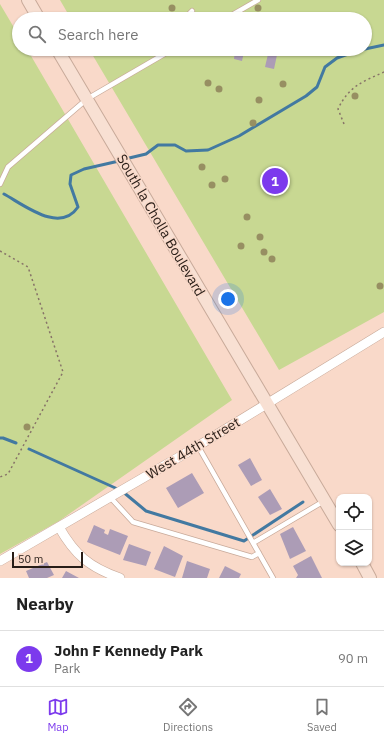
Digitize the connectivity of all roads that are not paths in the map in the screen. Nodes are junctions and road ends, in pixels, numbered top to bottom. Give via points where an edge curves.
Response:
1 (28, 0) edge
2 (258, 0) edge
3 (35, 12) edge
4 (237, 12) edge
5 (61, 56) edge
6 (161, 56) edge
7 (87, 99) junction
8 (0, 184) edge
9 (384, 332) edge
10 (266, 403) junction
11 (198, 446) junction
12 (110, 497) junction
13 (324, 501) junction
14 (336, 520) edge
15 (59, 526) junction
16 (253, 543) junction
17 (259, 553) junction
18 (0, 561) edge
19 (364, 566) edge
20 (120, 578) edge
21 (273, 578) edge
22 (370, 578) edge

1 - 3 main road
2 - 4 lane
5 - 7 main road, South la Cholla Boulevard
6 - 7 lane
7 - 8 lane via 8,167
7 - 10 main road, South la Cholla Boulevard
9 - 10 street, West 44th Street
10 - 11 street, West 44th Street
10 - 13 main road, South la Cholla Boulevard
11 - 12 street, West 44th Street
11 - 16 lane
12 - 15 street, West 44th Street
12 - 17 lane via 133,522 252,557
13 - 14 main road, South la Cholla Boulevard
13 - 16 lane
15 - 18 street, West 44th Street
15 - 20 street via 70,545 86,562
16 - 17 lane
17 - 21 lane
19 - 22 main road

